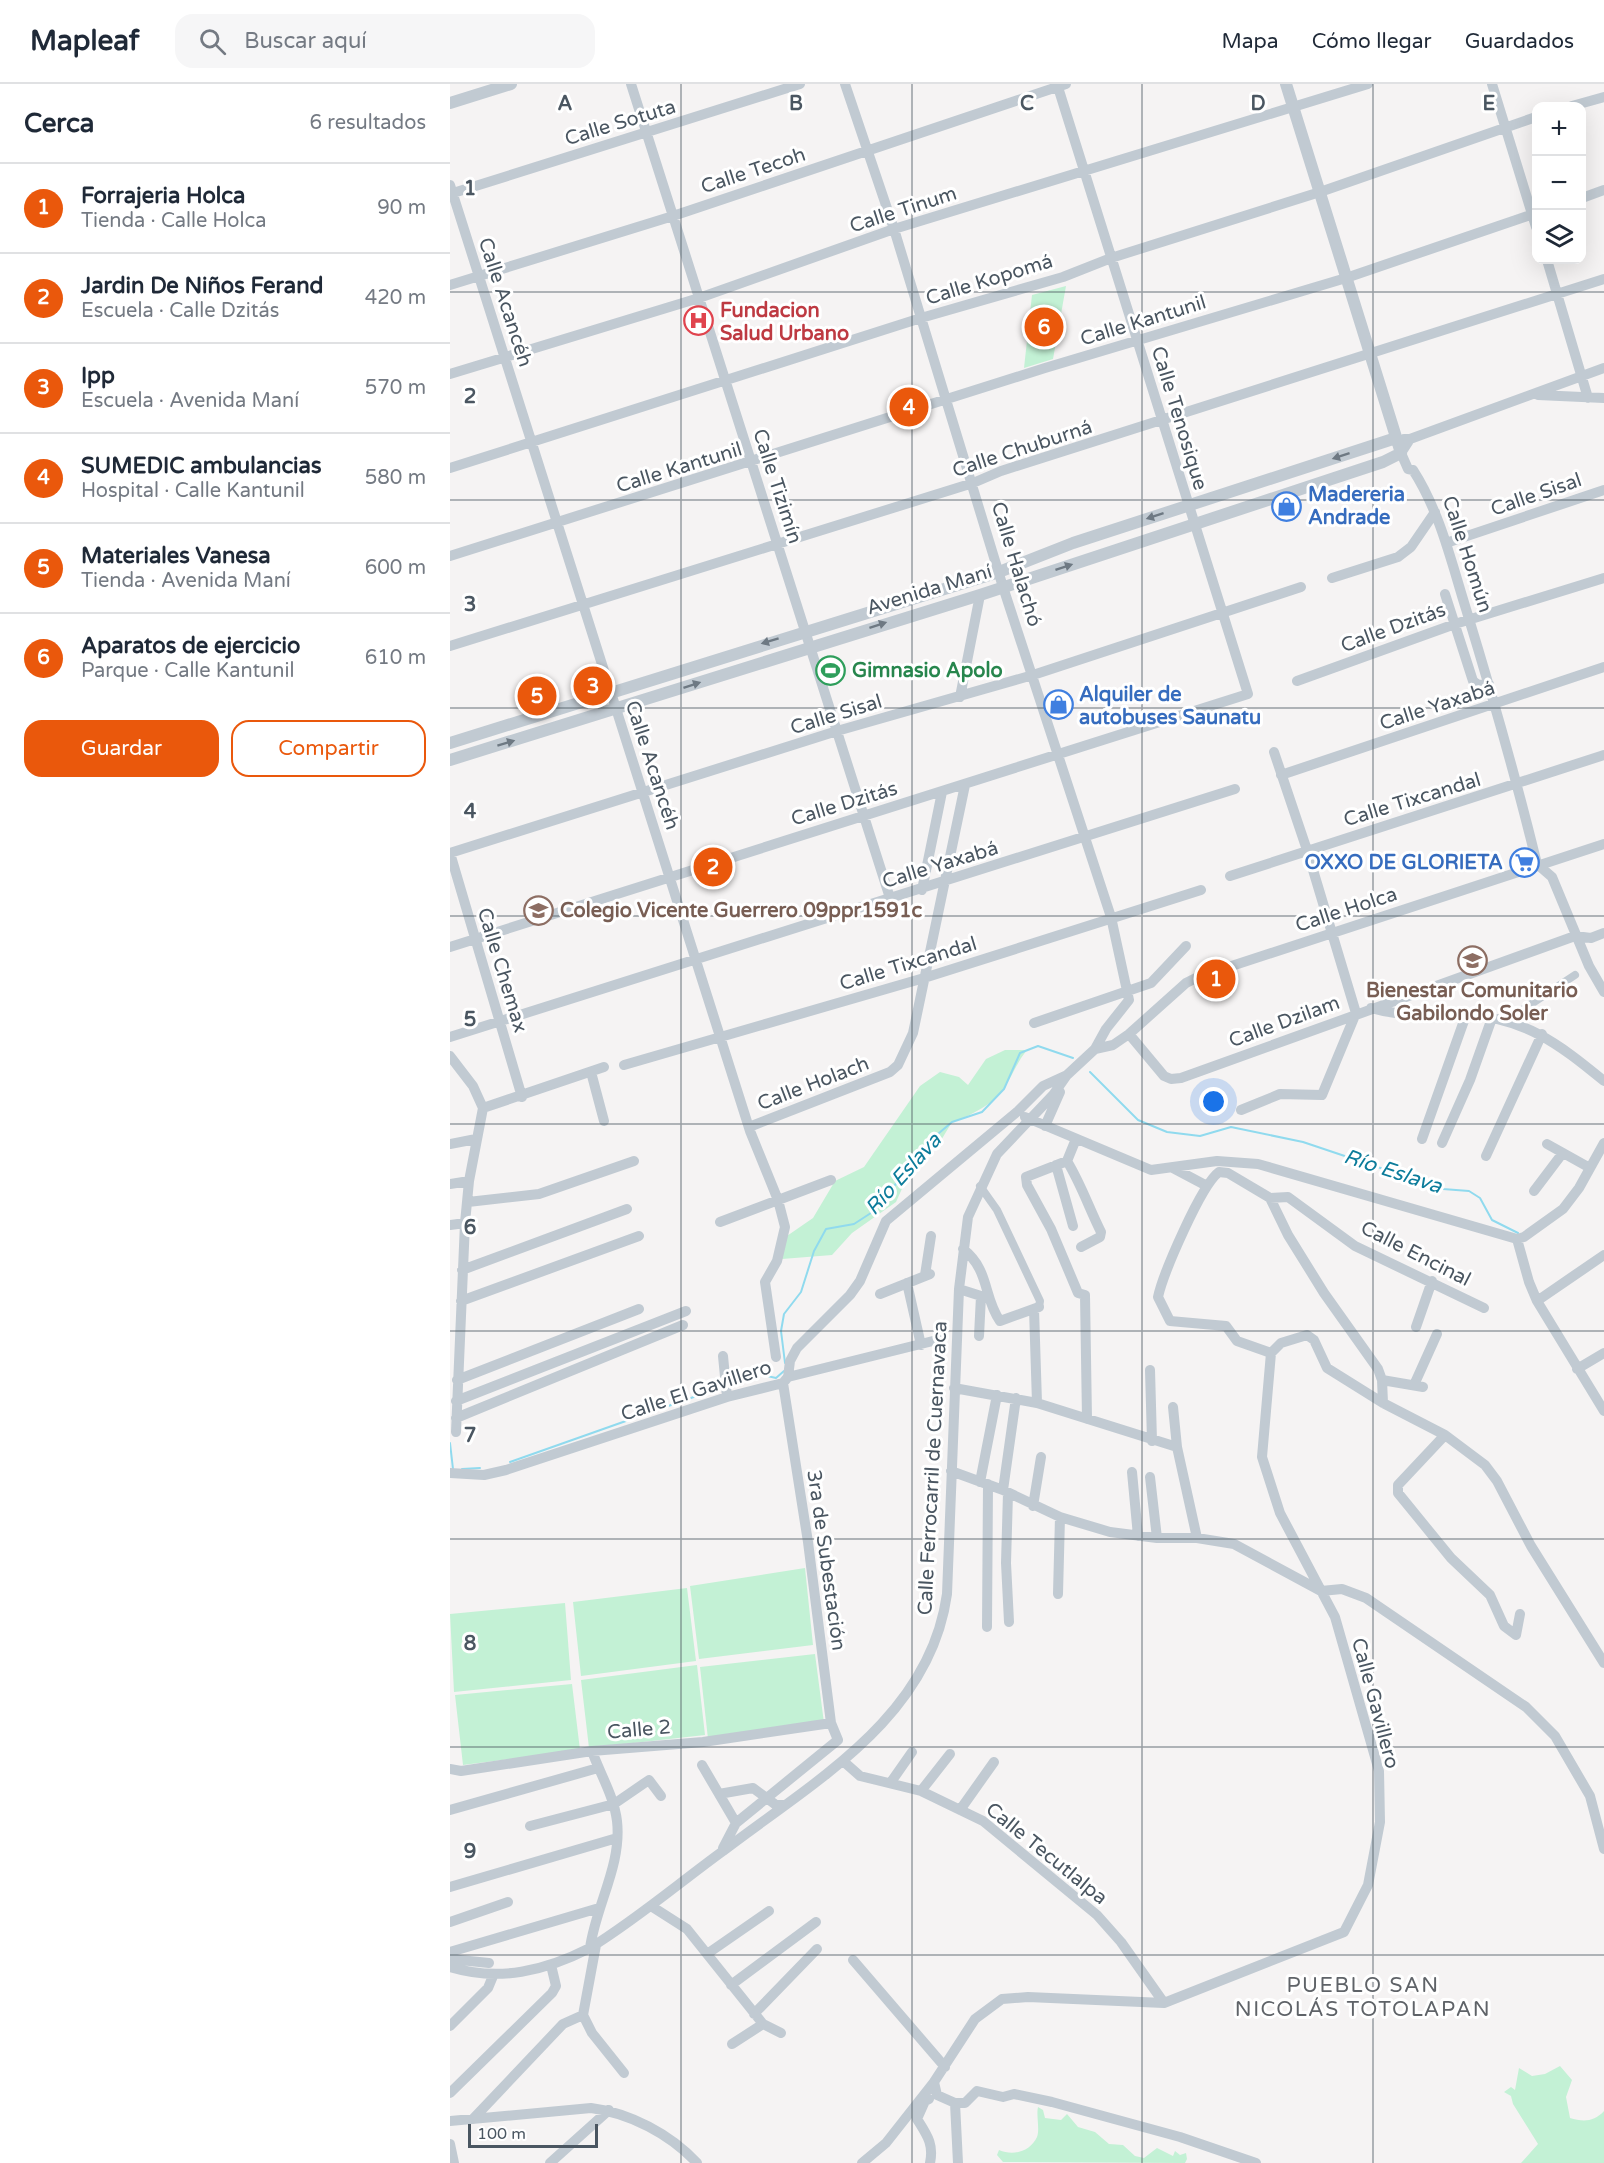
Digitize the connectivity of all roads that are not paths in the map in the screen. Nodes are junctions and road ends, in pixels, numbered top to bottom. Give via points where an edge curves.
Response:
1 (511, 84) edge
2 (631, 84) edge
3 (800, 84) edge
4 (845, 84) edge
5 (1286, 84) edge
6 (1368, 84) edge
7 (1492, 84) edge
8 (1060, 85) edge
9 (1604, 96) edge
10 (1585, 102) edge
11 (450, 103) edge
12 (1294, 108) junction
13 (1532, 118) edge
14 (1506, 127) junction
15 (647, 133) junction
16 (868, 151) junction
17 (1084, 172) junction
18 (1604, 190) edge
19 (451, 191) edge
20 (1320, 192) junction
21 (1586, 196) edge
22 (1534, 210) edge
23 (1532, 215) edge
24 (673, 216) junction
25 (894, 229) junction
26 (1111, 258) junction
27 (1548, 264) edge
28 (479, 276) junction
29 (1346, 278) junction
30 (1604, 279) edge
31 (450, 285) edge
32 (1558, 295) junction
33 (699, 298) junction
34 (921, 318) junction
35 (1137, 340) junction
36 (1370, 353) junction
37 (505, 357) junction
38 (1604, 368) edge
39 (450, 374) edge
40 (1581, 376) junction
41 (726, 381) junction
42 (1531, 395) junction
43 (1588, 398) junction
44 (1604, 398) edge
45 (947, 400) junction
46 (1163, 421) junction
47 (1396, 438) junction
48 (1410, 439) junction
49 (531, 442) junction
50 (1401, 453) junction
51 (752, 463) junction
52 (450, 468) edge
53 (973, 483) junction
54 (1604, 490) edge
55 (1189, 505) junction
56 (1435, 512) junction
57 (557, 523) junction
58 (1195, 525) junction
59 (1446, 543) junction
60 (778, 545) junction
61 (450, 556) edge
62 (999, 572) junction
63 (1332, 578) dead end
64 (1604, 578) edge
65 (1003, 587) junction
66 (1301, 587) dead end
67 (1445, 594) dead end
68 (980, 595) junction
69 (583, 603) junction
70 (1223, 612) junction
71 (1469, 620) junction
72 (1455, 624) junction
73 (805, 631) junction
74 (450, 646) edge
75 (810, 647) junction
76 (1604, 667) edge
77 (1033, 675) junction
78 (1297, 681) dead end
79 (1489, 684) junction
80 (611, 693) junction
81 (1248, 694) joint
82 (960, 697) junction
83 (1495, 706) junction
84 (616, 709) junction
85 (837, 731) junction
86 (450, 743) edge
87 (1274, 752) dead end
88 (1058, 755) junction
89 (1604, 755) edge
90 (450, 760) edge
91 (1281, 775) junction
92 (1517, 784) junction
93 (965, 785) junction
94 (1235, 789) dead end
95 (942, 792) junction
96 (643, 794) junction
97 (864, 816) junction
98 (1086, 836) junction
99 (1604, 844) edge
100 (1307, 850) junction
101 (450, 853) edge
102 (1537, 864) junction
103 (669, 876) junction
104 (1230, 876) dead end
105 (944, 883) junction
106 (922, 890) junction
107 (1201, 890) dead end
108 (890, 898) junction
109 (1111, 917) junction
110 (1332, 932) junction
111 (1604, 933) edge
112 (1575, 936) junction
113 (474, 940) junction
114 (1186, 946) dead end
115 (450, 947) edge
116 (696, 959) junction
117 (1575, 975) dead end
118 (924, 978) junction
119 (1128, 992) junction
120 (1604, 992) edge
121 (1371, 1008) junction
122 (1356, 1013) junction
123 (1466, 1015) junction
124 (1492, 1018) junction
125 (1507, 1020) junction
126 (500, 1022) junction
127 (1034, 1023) dead end
128 (1129, 1034) junction
129 (1542, 1034) junction
130 (450, 1037) edge
131 (721, 1038) junction
132 (1095, 1049) junction
133 (450, 1056) edge
134 (624, 1065) dead end
135 (604, 1067) dead end
136 (591, 1071) junction
137 (1067, 1075) junction
138 (1604, 1081) edge
139 (522, 1097) junction
140 (483, 1108) junction
141 (1241, 1110) dead end
142 (1018, 1111) junction
143 (1028, 1119) junction
144 (604, 1121) dead end
145 (1045, 1126) junction
146 (749, 1127) junction
147 (476, 1139) junction
148 (1076, 1139) junction
149 (1422, 1139) dead end
150 (1442, 1143) dead end
151 (1604, 1143) edge
152 (450, 1144) edge
153 (1547, 1144) dead end
154 (1562, 1154) junction
155 (1486, 1155) dead end
156 (634, 1161) dead end
157 (1061, 1163) junction
158 (1173, 1168) junction
159 (1590, 1168) junction
160 (831, 1180) dead end
161 (469, 1181) junction
162 (450, 1184) edge
163 (980, 1186) junction
164 (1207, 1186) junction
165 (1534, 1191) dead end
166 (1270, 1198) junction
167 (778, 1200) junction
168 (468, 1202) junction
169 (627, 1209) dead end
170 (720, 1222) dead end
171 (465, 1223) junction
172 (450, 1225) edge
173 (1074, 1226) dead end
174 (639, 1236) dead end
175 (931, 1236) dead end
176 (1517, 1239) junction
177 (1081, 1246) dead end
178 (963, 1249) junction
179 (1604, 1255) edge
180 (462, 1270) junction
181 (1432, 1281) junction
182 (907, 1283) junction
183 (959, 1289) junction
184 (880, 1294) dead end
185 (460, 1301) junction
186 (1537, 1301) junction
187 (1036, 1308) junction
188 (1484, 1308) dead end
189 (639, 1309) dead end
190 (686, 1311) dead end
191 (683, 1325) dead end
192 (1416, 1327) dead end
193 (1437, 1334) dead end
194 (979, 1336) dead end
195 (455, 1338) edge
196 (941, 1340) dead end
197 (921, 1345) junction
198 (1271, 1353) junction
199 (1604, 1353) edge
200 (723, 1356) dead end
201 (776, 1357) dead end
202 (1577, 1369) junction
203 (1150, 1370) dead end
204 (455, 1376) edge
205 (785, 1380) junction
206 (1382, 1380) junction
207 (954, 1388) junction
208 (997, 1395) junction
209 (727, 1397) junction
210 (1016, 1398) junction
211 (456, 1401) junction
212 (1037, 1403) junction
213 (1383, 1403) junction
214 (1173, 1407) dead end
215 (1604, 1412) edge
216 (456, 1418) junction
217 (1087, 1419) junction
218 (456, 1432) dead end
219 (1445, 1435) junction
220 (1152, 1441) junction
221 (1177, 1447) junction
222 (1041, 1457) dead end
223 (951, 1471) junction
224 (1132, 1472) dead end
225 (450, 1473) edge
226 (1150, 1477) dead end
227 (984, 1483) junction
228 (1006, 1492) junction
229 (1033, 1506) junction
230 (1060, 1517) junction
231 (1138, 1536) junction
232 (1157, 1538) junction
233 (1197, 1538) junction
234 (1322, 1591) junction
235 (1058, 1594) dead end
236 (1520, 1614) dead end
237 (1009, 1622) dead end
238 (987, 1627) dead end
239 (1604, 1663) edge
240 (831, 1723) junction
241 (592, 1751) junction
242 (912, 1752) dead end
243 (950, 1754) dead end
244 (843, 1761) junction
245 (994, 1762) dead end
246 (702, 1765) dead end
247 (598, 1768) junction
248 (450, 1769) edge
249 (891, 1782) junction
250 (921, 1791) junction
251 (719, 1794) junction
252 (662, 1796) dead end
253 (768, 1797) junction
254 (614, 1804) junction
255 (784, 1805) junction
256 (450, 1810) edge
257 (960, 1810) junction
258 (736, 1823) junction
259 (530, 1826) dead end
260 (617, 1838) junction
261 (1604, 1848) edge
262 (722, 1851) junction
263 (450, 1887) edge
264 (508, 1902) dead end
265 (651, 1906) junction
266 (599, 1908) junction
267 (769, 1911) dead end
268 (450, 1922) edge
269 (816, 1922) dead end
270 (593, 1946) junction
271 (817, 1949) dead end
272 (450, 1952) edge
273 (707, 1954) junction
274 (450, 1959) edge
275 (853, 1960) dead end
276 (489, 1963) dead end
277 (551, 1965) junction
278 (450, 1967) edge
279 (493, 1976) junction
280 (731, 1985) junction
281 (1164, 2002) junction
282 (754, 2014) junction
283 (583, 2015) junction
284 (763, 2024) junction
285 (450, 2026) edge
286 (781, 2033) dead end
287 (732, 2044) dead end
288 (945, 2067) junction
289 (624, 2073) dead end
290 (934, 2082) junction
291 (450, 2093) edge
292 (937, 2095) junction
293 (955, 2103) junction
294 (609, 2110) junction
295 (473, 2120) junction
296 (450, 2121) edge
297 (450, 2144) edge
298 (454, 2163) edge
299 (550, 2163) edge
300 (698, 2163) edge
301 (862, 2163) edge
302 (930, 2163) edge
303 (957, 2163) edge
304 (1256, 2163) edge

1 - 11 street
2 - 15 street, Calle Tizimín
3 - 15 street, Calle Sotuta
4 - 16 street, Calle Halachó
5 - 12 street, Calle Homún
6 - 12 street, Calle Tinum
7 - 14 street
8 - 16 street, Calle Tecoh
8 - 17 street, Calle Tenosique
9 - 10 street
12 - 17 street, Calle Tinum
12 - 20 street, Calle Homún
13 - 14 street, Calle Kopomá
14 - 20 street, Calle Kopomá
14 - 22 street
15 - 19 street, Calle Sotuta
15 - 24 street, Calle Tizimín
16 - 24 street, Calle Tecoh
16 - 25 street, Calle Halachó
17 - 25 street, Calle Tinum
17 - 26 street, Calle Tenosique
18 - 21 street
19 - 28 street, Calle Acancéh
20 - 26 street, Calle Kopomá
20 - 29 street, Calle Homún
23 - 29 street, Calle Kantunil
24 - 28 street, Calle Tecoh
24 - 33 street, Calle Tizimín
25 - 33 street, Calle Tinum
25 - 34 street, Calle Halachó
26 - 34 street, Calle Kopomá via 1063,277
26 - 35 street, Calle Tenosique
27 - 32 street
28 - 31 street, Calle Tecoh
28 - 37 street, Calle Acancéh
29 - 35 street, Calle Kantunil
29 - 36 street, Calle Homún
30 - 32 street, Calle Chuburná
32 - 36 street, Calle Chuburná
32 - 40 street
33 - 37 street, Calle Tinum
33 - 41 street, Calle Tizimín
34 - 41 street, Calle Kopomá
34 - 45 street, Calle Halachó
35 - 45 street, Calle Kantunil
35 - 46 street, Calle Tenosique
36 - 46 street, Calle Chuburná
36 - 47 street, Calle Homún
37 - 39 street, Calle Tinum
37 - 49 street, Calle Acancéh
38 - 40 street, Avenida Maní
40 - 42 street, Avenida Maní
40 - 43 street
41 - 49 street, Calle Kopomá
41 - 51 street, Calle Tizimín
42 - 43 street, Avenida Maní
42 - 48 street, Avenida Maní
43 - 44 street, Avenida Maní
45 - 51 street, Calle Kantunil
45 - 53 street, Calle Halachó
46 - 53 street, Calle Chuburná
46 - 55 street, Calle Tenosique
47 - 48 street, Avenida Maní
47 - 50 street, Calle Homún
47 -> 55 street, Avenida Maní
48 - 50 street
49 - 52 street, Calle Kopomá
49 - 57 street, Calle Acancéh
50 - 56 street, Calle Homún via 1408,469 1413,470 1429,494
50 - 58 street, Avenida Maní
51 - 57 street, Calle Kantunil
51 - 60 street, Calle Tizimín
53 - 60 street, Calle Chuburná
53 - 62 street, Calle Halachó
54 - 59 street, Calle Sisal
55 - 58 street, Calle Tenosique
55 -> 62 street, Avenida Maní
56 - 59 street, Calle Homún
56 - 63 street via 1411,547 1398,556
57 - 61 street, Calle Kantunil
57 - 69 street, Calle Acancéh
65 -> 58 street, Avenida Maní
58 - 70 street, Calle Tenosique
59 - 71 street, Calle Homún
60 - 69 street, Calle Chuburná
60 - 73 street, Calle Tizimín
62 - 65 street, Calle Halachó
62 - 73 street, Avenida Maní
64 - 71 street, Calle Dzitás
65 - 68 street, Avenida Maní
65 - 77 street, Calle Halachó
66 - 70 street, Calle Sisal
67 - 72 street
75 -> 68 street, Avenida Maní
68 - 82 street
69 - 74 street, Calle Chuburná
69 - 80 street, Calle Acancéh
70 - 77 street, Calle Sisal
70 - 81 street, Calle Tenosique
71 - 72 street, Calle Dzitás
71 - 79 street, Calle Homún
72 - 78 street, Calle Dzitás
72 - 79 street via 1475,684
73 - 75 street, Calle Tizimín
73 -> 80 street, Avenida Maní
84 -> 75 street, Avenida Maní
75 - 85 street, Calle Tizimín
76 - 83 street, Calle Yaxabá
77 - 82 street, Calle Sisal
77 - 88 street, Calle Halachó
79 - 83 street, Calle Homún
80 - 84 street, Calle Acancéh
80 - 86 street, Avenida Maní
81 - 88 street, Calle Dzitás
82 - 85 street, Calle Sisal
83 - 91 street, Calle Yaxabá
83 - 92 street, Calle Homún
90 -> 84 street, Avenida Maní
84 - 96 street, Calle Acancéh
85 - 96 street, Calle Sisal
85 - 97 street, Calle Tizimín
87 - 91 street
88 - 93 street, Calle Dzitás
88 - 98 street, Calle Halachó
89 - 92 street, Calle Tixcandal
91 - 100 street
92 - 100 street, Calle Tixcandal
92 - 102 street, Calle Homún
93 - 95 street, Calle Dzitás
93 - 105 street
94 - 98 street, Calle Yaxabá
95 - 97 street, Calle Dzitás
95 - 106 street
96 - 101 street, Calle Sisal
96 - 103 street, Calle Acancéh
97 - 103 street, Calle Dzitás
97 - 108 street, Calle Tizimín
98 - 105 street, Calle Yaxabá
98 - 109 street, Calle Halachó
99 - 102 street, Calle Holca
100 - 104 street, Calle Tixcandal
100 - 110 street
101 - 113 street, Calle Chemax
102 - 110 street, Calle Holca
102 - 112 street, Calle Homún via 1552,877
103 - 113 street, Calle Dzitás
103 - 116 street, Calle Acancéh
105 - 106 street, Calle Yaxabá
105 - 118 street
106 - 108 street, Calle Yaxabá
107 - 109 street, Calle Tixcandal
108 - 116 street, Calle Yaxabá
109 - 118 street, Calle Tixcandal
109 - 119 street, Calle Halachó
110 - 122 street
110 - 128 street, Calle Holca via 1186,983
111 - 112 street, Calle Dzilam via 1591,938
112 - 120 street, Calle Homún
112 - 121 street, Calle Dzilam
113 - 115 street, Calle Dzitás
113 - 126 street, Calle Chemax
114 - 119 street via 1151,983
116 - 126 street, Calle Yaxabá
116 - 131 street, Calle Acancéh
117 - 125 street
118 - 131 street, Calle Tixcandal
118 - 146 street, Calle Holach via 907,1051 890,1072
119 - 127 street
119 - 132 street via 1126,1006
121 - 122 street, Calle Dzilam
121 - 123 street via 1402,1014
122 - 128 street, Calle Dzilam via 1172,1079 1158,1069
122 - 141 street via 1322,1095 1280,1094
123 - 124 street
123 - 149 street
124 - 125 street
124 - 150 street
125 - 129 street
126 - 130 street, Calle Yaxabá
126 - 139 street, Calle Chemax
128 - 132 street via 1113,1045
129 - 138 street
129 - 155 street
131 - 134 street, Calle Tixcandal
131 - 146 street, Calle Acancéh
132 - 137 street
133 - 140 street via 474,1086
135 - 136 street
136 - 139 street
136 - 144 street
137 - 142 street, Calle El Gavillero via 1043,1086
137 - 143 street, Calle Ferrocarril de Cuernavaca
137 - 145 street
139 - 140 street
140 - 147 street
142 - 143 street
142 - 205 street, Calle El Gavillero via 886,1221 860,1281 797,1348
143 - 145 street
143 - 163 street, Calle Ferrocarril de Cuernavaca via 997,1154
145 - 148 street
146 - 167 street, Calle Acancéh
147 - 152 street
147 - 161 street
148 - 157 street
148 - 158 street via 1151,1170
151 - 159 street
153 - 154 street
154 - 159 street
154 - 165 street
156 - 168 street via 539,1194
157 - 173 street
157 - 177 street via 1083,1189 1101,1232 1100,1237
157 - 217 street via 1027,1175 1022,1187 1051,1229 1078,1293 1085,1295
158 - 164 street
158 - 176 street via 1217,1161 1258,1164
159 - 176 street via 1563,1209
160 - 167 street
161 - 162 street
161 - 168 street
163 - 178 street, Calle Ferrocarril de Cuernavaca via 968,1217
163 - 187 street via 1040,1301
164 - 166 street, Calle Encinal via 1215,1175 1223,1172
164 - 198 street via 1185,1228 1158,1297 1170,1321 1226,1326 1237,1341
166 - 181 street, Calle Encinal via 1288,1197 1355,1246
166 - 206 street via 1324,1293
167 - 170 street
167 - 201 street, Calle Acancéh via 785,1227 777,1261 765,1282
168 - 171 street
169 - 180 street
171 - 172 street
171 - 180 street
174 - 185 street
175 - 182 street via 928,1275
176 - 186 street
178 - 183 street, Calle Ferrocarril de Cuernavaca
178 - 187 street via 981,1269 998,1319 1002,1321
179 - 186 street
180 - 185 street
181 - 188 street, Calle Encinal
181 - 192 street
182 - 184 street
182 - 197 street
183 - 194 street via 981,1296
183 - 207 street, Calle Ferrocarril de Cuernavaca
185 - 195 street
186 - 202 street
187 - 212 street
189 - 204 street
190 - 211 street
191 - 216 street
193 - 206 street via 1418,1386
195 - 204 street
196 - 197 street
197 - 205 street
198 - 213 street via 1281,1343 1306,1335 1314,1340 1327,1368
198 - 234 street, Calle Gavillero via 1262,1457 1280,1514
199 - 202 street
200 - 209 street
202 - 215 street
203 - 220 street
204 - 211 street
205 - 209 street, Calle El Gavillero
205 - 240 street, 3ra de Subestación
206 - 213 street
207 - 208 street
207 - 223 street, Calle Ferrocarril de Cuernavaca
208 - 210 street
208 - 227 street
209 - 225 street, Calle El Gavillero via 506,1470 484,1475
210 - 212 street
210 - 228 street
211 - 216 street
212 - 217 street
213 - 219 street
214 - 221 street
216 - 218 street
217 - 220 street
219 - 236 street via 1398,1485 1398,1493 1451,1558 1490,1595 1504,1626 1516,1635
219 - 239 street via 1485,1465 1497,1482 1531,1546
220 - 221 street
221 - 233 street
222 - 229 street
223 - 227 street
223 - 244 street, Calle Ferrocarril de Cuernavaca via 947,1594 937,1638 899,1705
224 - 231 street
226 - 232 street
227 - 228 street
227 - 238 street
228 - 229 street
228 - 237 street
229 - 230 street
230 - 231 street
230 - 235 street
231 - 232 street
232 - 233 street
233 - 234 street via 1234,1544
234 - 261 street via 1342,1589 1366,1598 1526,1707 1556,1736 1590,1796
234 - 281 street, Calle Gavillero via 1335,1617 1378,1771 1380,1822 1368,1885 1344,1932
240 - 241 street, Calle 2 via 703,1742
240 - 253 street, 3ra de Subestación via 838,1740
241 - 247 street
241 - 248 street, Calle 2 via 461,1771
242 - 249 street
243 - 250 street
244 - 249 street, Calle Tecutlalpa via 860,1776
244 - 255 street, Calle Ferrocarril de Cuernavaca
245 - 257 street
246 - 251 street
247 - 254 street
247 - 256 street
249 - 250 street, Calle Tecutlalpa
250 - 257 street, Calle Tecutlalpa
251 - 253 street via 749,1787
251 - 258 street
252 - 254 street via 650,1780
253 - 255 street via 776,1805
253 - 258 street
254 - 259 street
254 - 260 street
255 - 262 street, Calle Ferrocarril de Cuernavaca
257 - 281 street, Calle Tecutlalpa via 983,1821 1097,1915
258 - 262 street
260 - 263 street
260 - 266 street via 613,1869
262 - 265 street, Calle Ferrocarril de Cuernavaca
264 - 268 street
265 - 270 street, Calle Ferrocarril de Cuernavaca
265 - 273 street via 687,1929
266 - 270 street
266 - 272 street
267 - 273 street
269 - 280 street
270 - 277 street, Calle Ferrocarril de Cuernavaca
270 - 283 street
271 - 282 street
273 - 280 street
274 - 276 street
275 - 288 street
277 - 279 street, Calle Ferrocarril de Cuernavaca
277 - 291 street via 556,1986 552,1993
278 - 279 street, Calle Ferrocarril de Cuernavaca
279 - 285 street via 488,1988
280 - 282 street
281 - 288 street, Calle Gavillero via 1028,1996 1002,1999 975,2019
282 - 284 street
283 - 289 street via 592,2033
283 - 295 street via 563,2024
284 - 286 street
284 - 287 street
288 - 290 street, Calle Gavillero
290 - 292 street
290 - 301 street, Calle Gavillero via 886,2143
292 - 293 street
292 - 302 street via 925,2101 918,2119 930,2139
293 - 303 street
293 - 304 street via 965,2103 977,2091 1003,2097 1014,2094 1180,2137
294 - 295 street via 591,2108
294 - 299 street
294 - 300 street via 658,2132
295 - 296 street
297 - 298 street

